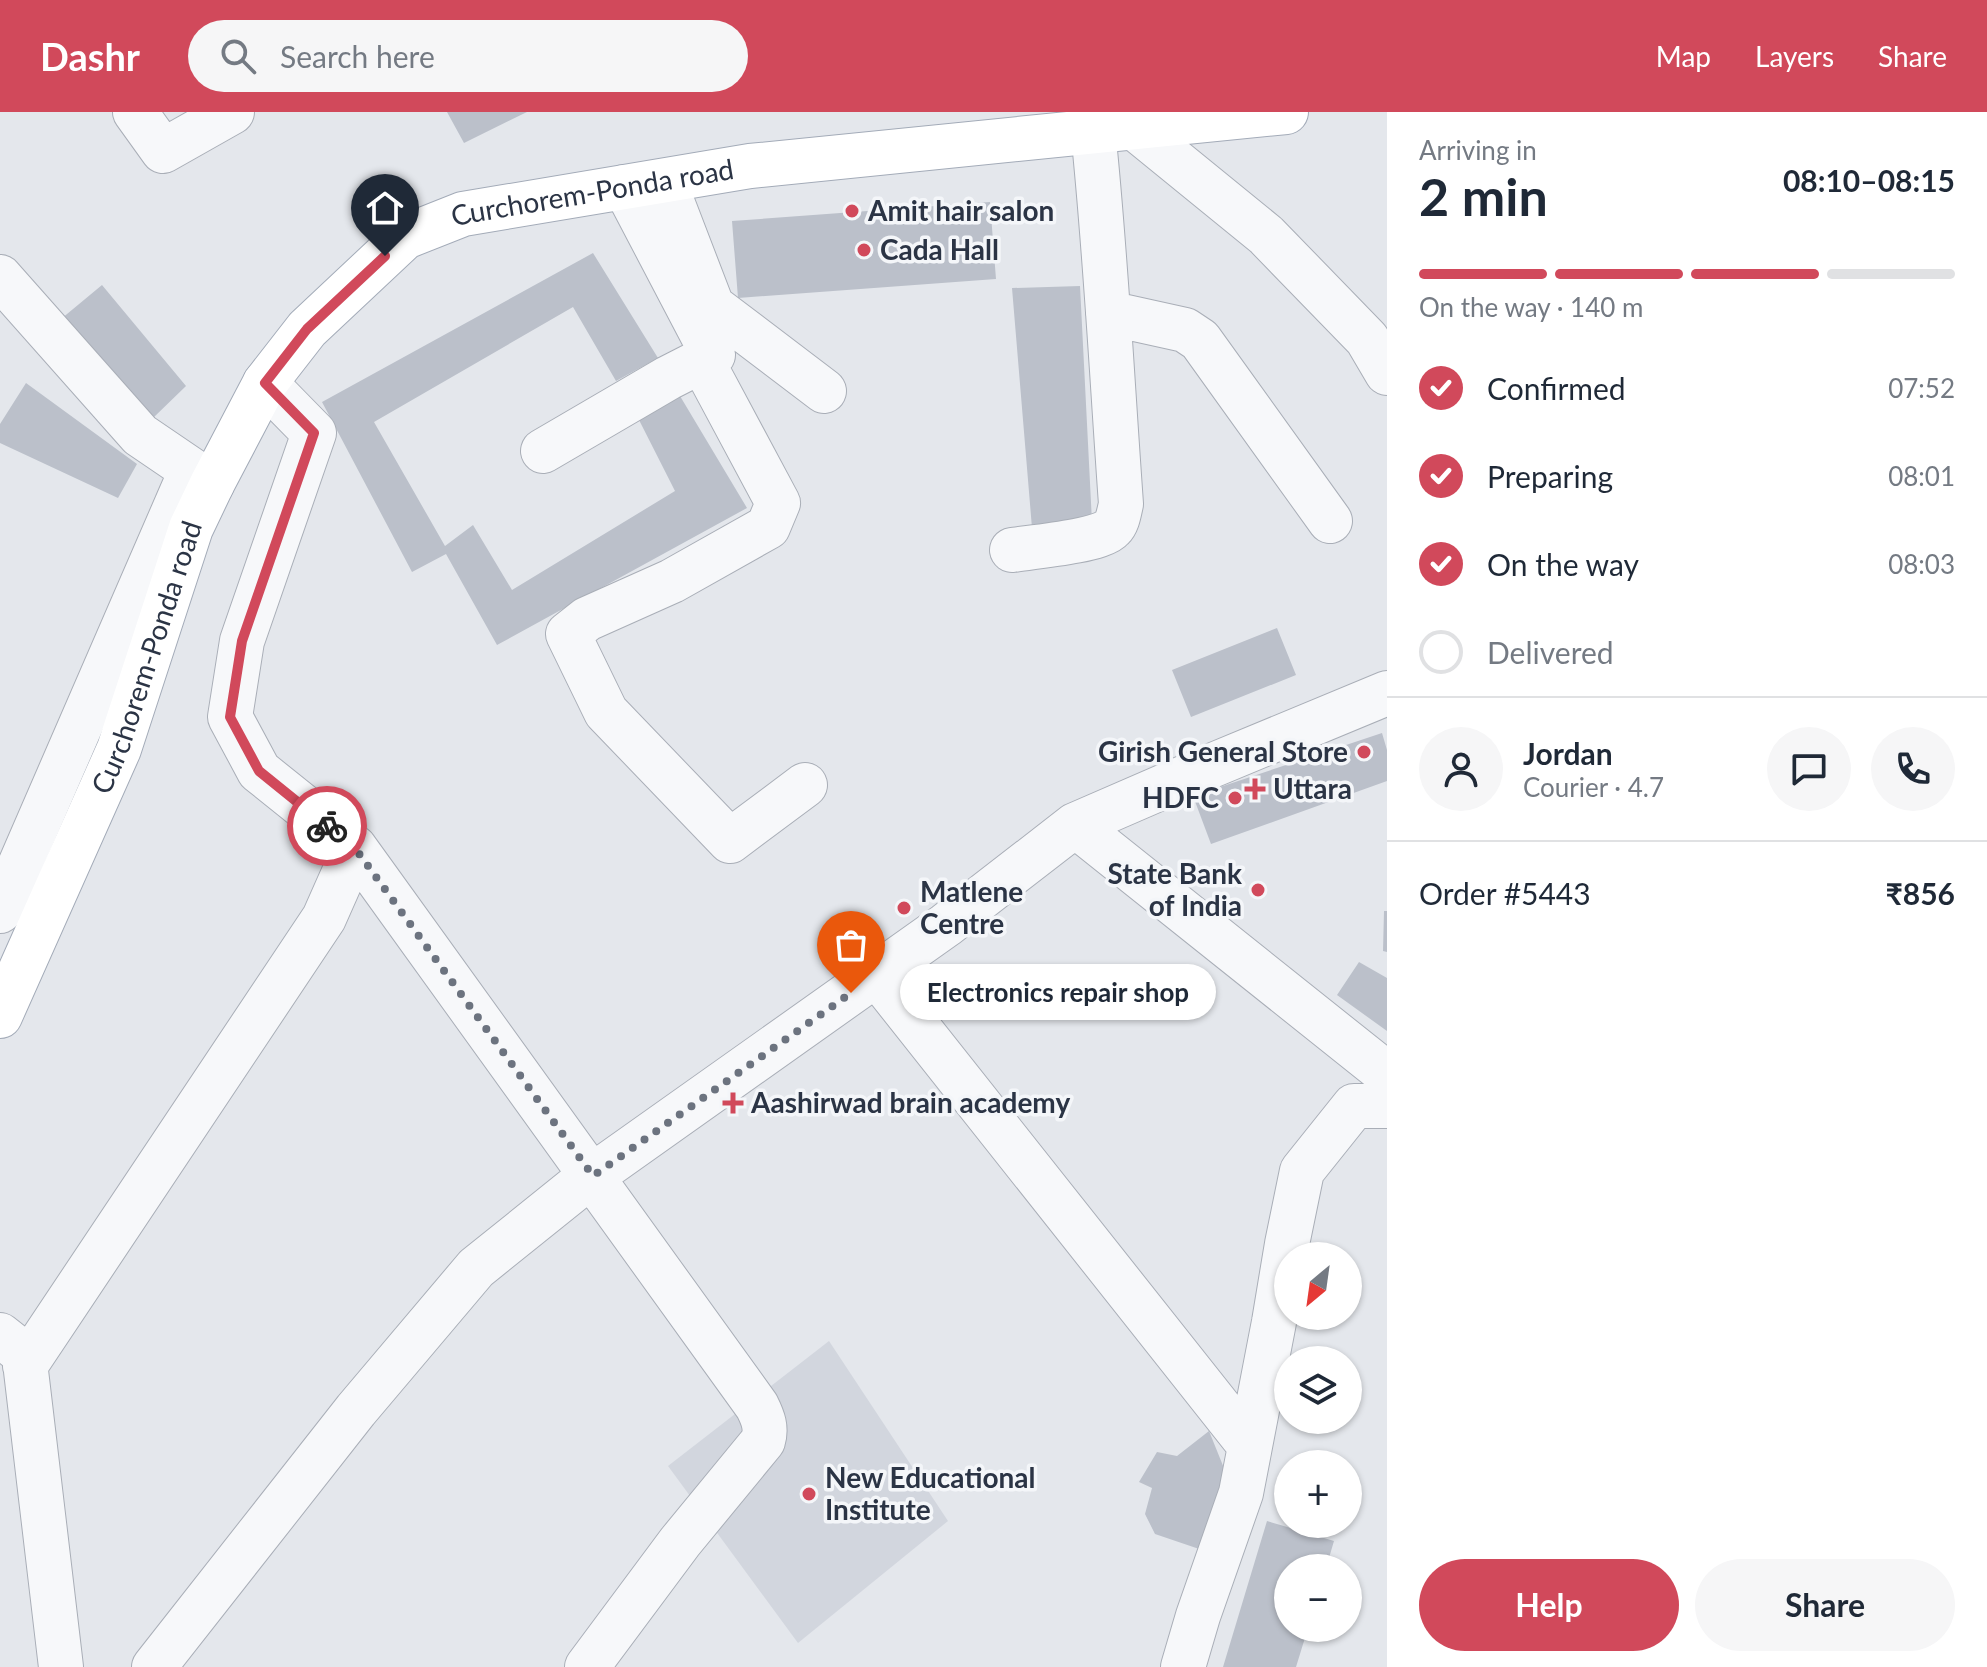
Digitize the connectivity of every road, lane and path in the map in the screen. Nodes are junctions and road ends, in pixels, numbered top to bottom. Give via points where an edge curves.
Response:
1 (135, 112) edge
2 (232, 112) edge
3 (1286, 112) edge
4 (1113, 123) edge
5 (644, 184) junction
6 (0, 277) edge
7 (1108, 313) junction
8 (685, 369) junction
9 (1387, 373) edge
10 (265, 383) junction
11 (824, 391) dead end
12 (543, 451) dead end
13 (202, 477) junction
14 (1330, 521) dead end
15 (1012, 550) dead end
16 (1387, 693) edge
17 (805, 785) dead end
18 (1075, 825) junction
19 (355, 848) junction
20 (0, 911) edge
21 (876, 974) junction
22 (0, 1016) edge
23 (1387, 1074) edge
24 (1387, 1106) edge
25 (593, 1176) junction
26 (12, 1350) edge
27 (1250, 1446) junction
28 (61, 1667) edge
29 (154, 1667) edge
30 (587, 1667) edge
31 (1183, 1667) edge

1 - 2 street via 163,151
3 - 4 main road, Curchorem-Ponda road
4 - 5 main road, Curchorem-Ponda road via 750,166
4 - 7 street via 1101,208
4 - 9 street via 1266,235 1367,339
5 - 8 street via 713,355
5 - 10 main road, Curchorem-Ponda road via 463,214 405,237 307,329
5 - 11 street via 712,306
6 - 13 street via 140,435
7 - 14 street via 1185,330 1200,340
7 - 15 street via 1118,516 1100,536
8 - 12 street
8 - 17 street via 778,503 768,527 672,581 587,619 568,634 606,712 730,841
10 - 13 main road, Curchorem-Ponda road
10 - 19 street via 314,433 242,641 230,717 259,771
13 - 20 street
13 - 22 main road, Curchorem-Ponda road via 191,528 119,749
16 - 18 street
18 - 21 street
18 - 23 street
19 - 25 street
19 - 26 street via 324,918
21 - 25 street
21 - 27 street
24 - 27 street via 1354,1106 1302,1171
25 - 29 street via 476,1268 356,1410
25 - 30 street via 757,1406 765,1432
26 - 28 street
27 - 31 street via 1241,1493

